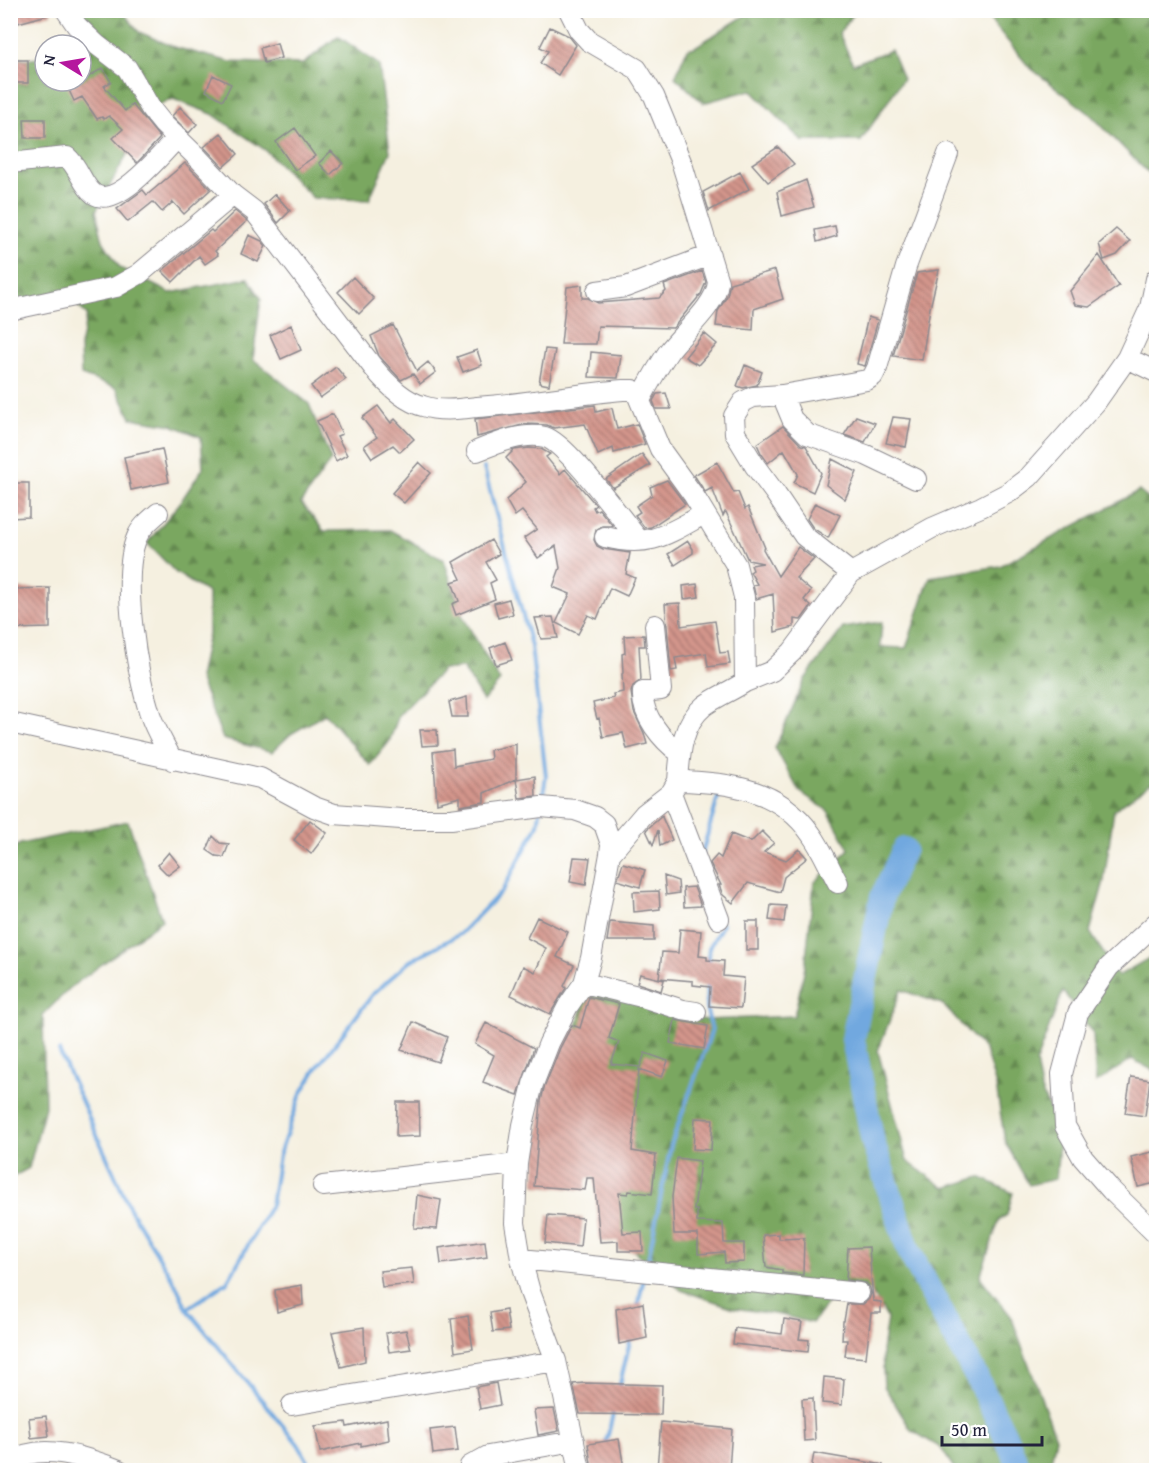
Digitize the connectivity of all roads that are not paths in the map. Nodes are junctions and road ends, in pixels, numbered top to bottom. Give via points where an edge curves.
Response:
1 (66, 10) edge
2 (569, 10) edge
3 (178, 138) junction
4 (948, 154) dead end
5 (10, 163) edge
6 (233, 195) junction
7 (710, 255) junction
8 (1156, 279) edge
9 (597, 291) dead end
10 (10, 310) edge
11 (1128, 358) junction
12 (1156, 372) edge
13 (782, 395) junction
14 (640, 400) junction
15 (477, 451) dead end
16 (916, 479) dead end
17 (158, 513) dead end
18 (704, 514) junction
19 (605, 537) dead end
20 (639, 540) junction
21 (850, 573) junction
22 (655, 625) dead end
23 (745, 682) junction
24 (10, 723) edge
25 (680, 753) junction
26 (172, 760) junction
27 (674, 787) junction
28 (644, 814) junction
29 (595, 817) junction
30 (610, 854) junction
31 (838, 883) dead end
32 (719, 919) dead end
33 (1156, 923) edge
34 (584, 983) junction
35 (696, 1012) dead end
36 (517, 1164) junction
37 (323, 1186) dead end
38 (1156, 1234) edge
39 (521, 1259) junction
40 (859, 1293) dead end
41 (556, 1361) junction
42 (292, 1405) dead end
43 (574, 1441) junction
44 (10, 1462) edge
45 (119, 1470) edge
46 (468, 1470) edge
47 (580, 1470) edge

1 - 3 street via 97,45 128,68 151,109
2 - 7 street via 589,41 637,69 645,80 682,164
3 - 5 street via 127,188 104,197 90,190 75,164 66,157
3 - 6 street
4 - 13 street via 906,267 873,376
6 - 10 street via 139,274 116,287
6 - 14 street via 254,211 384,380 408,400 423,406 459,409 633,390
7 - 9 street via 626,287
7 - 14 street via 718,290 671,348
8 - 11 street via 1150,308
11 - 12 street
11 - 21 street via 1029,477 1008,493 932,528
13 - 16 street via 792,419 807,434 866,455
13 - 21 street via 743,402 734,416 735,433 804,536
14 - 18 street via 660,449
15 - 20 street via 501,441 528,437 545,438 558,445
17 - 26 street via 138,534 132,549 130,596 151,717
18 - 20 street via 657,539
18 - 23 street via 736,565 741,581
19 - 20 street
21 - 23 street via 792,652 772,671
22 - 25 street via 661,690 643,692 642,702 663,738
23 - 25 street via 695,715
24 - 26 street
25 - 27 street
26 - 29 street via 260,778 334,814 451,819 541,807 575,810
27 - 28 street
27 - 31 street via 705,782 772,798 800,820
27 - 32 street
28 - 29 street via 622,820
28 - 30 street
29 - 30 street via 604,824
30 - 34 street
33 - 38 street via 1108,967 1078,1013 1062,1074 1065,1126 1083,1158
34 - 35 street
34 - 36 street via 568,1006 533,1084
36 - 37 street
36 - 39 street via 515,1223
39 - 40 street
39 - 41 street
41 - 42 street
41 - 43 street
43 - 46 street via 488,1456
43 - 47 street
44 - 45 street via 19,1456 45,1452 80,1457

